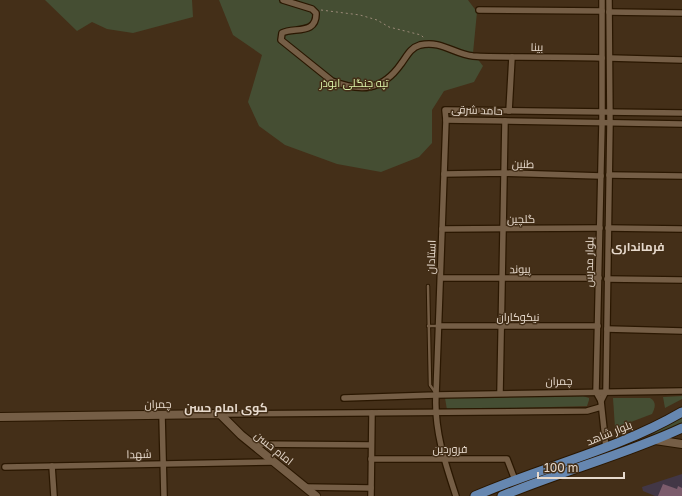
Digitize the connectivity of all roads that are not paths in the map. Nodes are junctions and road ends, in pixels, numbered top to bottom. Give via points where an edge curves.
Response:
1 (283, 0) edge
2 (602, 0) edge
3 (610, 0) edge
4 (479, 10) dead end
5 (602, 11) junction
6 (610, 12) junction
7 (682, 13) edge
8 (512, 57) junction
9 (602, 58) junction
10 (610, 58) junction
11 (682, 60) edge
12 (509, 111) junction
13 (602, 112) junction
14 (610, 112) junction
15 (682, 113) edge
16 (446, 120) junction
17 (504, 121) junction
18 (602, 123) junction
19 (610, 123) junction
20 (682, 124) edge
21 (504, 173) junction
22 (444, 174) junction
23 (609, 175) junction
24 (601, 176) junction
25 (682, 176) edge
26 (600, 228) junction
27 (608, 228) junction
28 (442, 229) junction
29 (503, 229) junction
30 (682, 229) edge
31 (441, 278) junction
32 (599, 278) junction
33 (502, 279) junction
34 (608, 279) junction
35 (682, 280) edge
36 (428, 286) dead end
37 (428, 326) junction
38 (439, 326) junction
39 (598, 326) junction
40 (501, 327) junction
41 (607, 329) junction
42 (682, 331) edge
43 (606, 391) junction
44 (682, 391) edge
45 (596, 392) junction
46 (500, 393) junction
47 (436, 395) junction
48 (344, 398) dead end
49 (600, 401) junction
50 (601, 407) junction
51 (436, 412) junction
52 (682, 412) edge
53 (372, 413) junction
54 (220, 414) junction
55 (162, 415) junction
56 (0, 417) edge
57 (682, 428) edge
58 (655, 440) junction
59 (251, 444) junction
60 (682, 444) edge
61 (371, 445) junction
62 (606, 448) junction
63 (371, 459) junction
64 (444, 459) junction
65 (274, 462) junction
66 (164, 464) junction
67 (52, 466) junction
68 (6, 467) dead end
69 (515, 480) junction
70 (305, 487) junction
71 (371, 488) junction
72 (54, 496) edge
73 (164, 496) edge
74 (316, 496) edge
75 (371, 496) edge
76 (456, 496) edge
77 (475, 496) edge
78 (502, 496) edge

1 - 8 street, بینا via 313,10 316,18 308,28 282,33 281,40 332,81 342,85 367,88 377,85 396,71 411,50 419,45 440,44 472,56
2 - 5 street, بلوار مدرس
3 - 6 street, بلوار مدرس
4 - 5 street
5 - 9 street, بلوار مدرس
6 - 7 street
6 - 10 street, بلوار مدرس
8 - 9 street, بینا
8 - 12 street
9 - 13 street, بلوار مدرس
10 - 11 street
10 - 14 street, بلوار مدرس
12 - 13 street, حامد شرقی
12 - 16 street, حامد شرقی via 445,110
13 - 14 street, حامد شرقی
13 - 18 street, بلوار مدرس
14 - 15 street, حامد شرقی
14 - 19 street, بلوار مدرس
16 - 17 street, حامد شرقی
16 - 22 street, استادان
17 - 18 street, حامد شرقی
17 - 21 street
18 - 19 street, حامد شرقی
18 - 24 street, بلوار مدرس
19 - 20 street, حامد شرقی
19 - 23 street, بلوار مدرس
21 - 22 street, طنین
21 - 24 street, طنین
21 - 29 street
22 - 28 street, استادان
23 - 25 street
23 - 27 street, بلوار مدرس
24 - 26 street, بلوار مدرس
26 - 29 street, گلچین
26 - 32 street, بلوار مدرس
27 - 30 street
27 - 34 street, بلوار مدرس
28 - 29 street, گلچین
28 - 31 street, استادان
29 - 33 street
31 - 33 street, پیوند
31 - 38 street, استادان
32 - 33 street, پیوند
32 - 39 street, بلوار مدرس
33 - 40 street
34 - 35 street
34 - 41 street, بلوار مدرس
36 - 37 lane
37 - 38 lane
37 - 47 lane via 430,385
38 - 40 street, نیکوکاران
38 - 47 street, استادان
39 - 40 street, نیکوکاران
39 - 45 street, بلوار مدرس
40 - 46 street
41 - 42 street
41 - 43 street, بلوار مدرس
43 - 44 street, چمران
43 - 45 street, چمران
43 - 49 street
45 - 46 street, چمران
45 - 49 street, بلوار مدرس
46 - 47 street, چمران
47 - 48 street, چمران
47 - 51 street
49 - 50 street, بلوار مدرس
50 - 51 street, چمران via 587,411
50 - 62 street, بلوار مدرس
51 - 53 street, چمران
51 - 64 street
52 - 62 main road, بلوار شاهد via 660,425
53 - 54 street, چمران
53 - 61 street
54 - 55 street, چمران
54 - 59 street, امام حسن
55 - 56 street, چمران
55 - 66 street
57 - 58 main road, بلوار شاهد
58 - 60 street
58 - 78 main road, بلوار شاهد via 598,462 539,480
59 - 61 street
59 - 65 street, امام حسن
61 - 63 street
62 - 69 main road, بلوار شاهد
63 - 64 street, فروردین
63 - 71 street
64 - 69 street, فروردین via 507,459
64 - 76 street
65 - 66 street, شهدا
65 - 70 street, امام حسن
66 - 67 street, شهدا
66 - 73 street
67 - 68 street, شهدا
67 - 72 street
69 - 77 main road, بلوار شاهد
70 - 71 street
70 - 74 street, امام حسن
71 - 75 street

